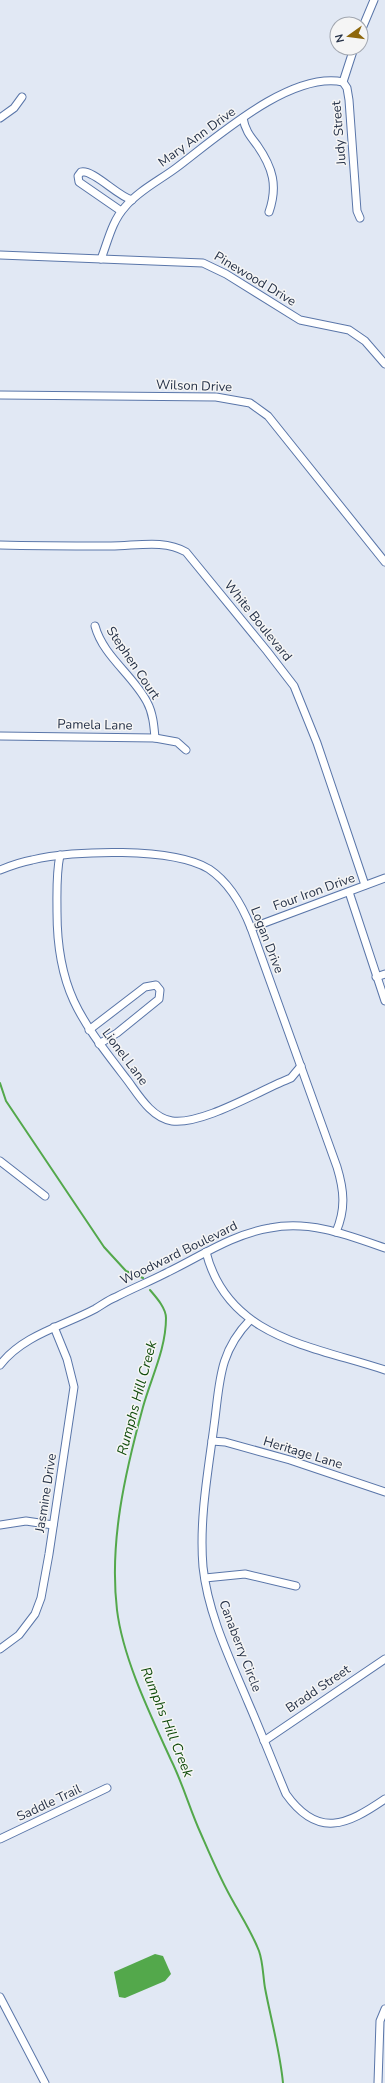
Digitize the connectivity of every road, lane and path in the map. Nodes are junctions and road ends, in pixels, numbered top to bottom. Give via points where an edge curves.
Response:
1 (374, 0) edge
2 (367, 16) edge
3 (351, 56) edge
4 (343, 82) junction
5 (22, 97) dead end
6 (0, 118) edge
7 (243, 118) junction
8 (132, 200) junction
9 (121, 212) junction
10 (269, 212) dead end
11 (360, 218) dead end
12 (0, 255) edge
13 (101, 259) junction
14 (385, 364) edge
15 (0, 395) edge
16 (0, 545) edge
17 (385, 562) edge
18 (96, 626) dead end
19 (0, 736) edge
20 (156, 738) junction
21 (186, 750) dead end
22 (60, 855) junction
23 (0, 870) edge
24 (385, 878) edge
25 (366, 886) junction
26 (349, 892) junction
27 (251, 928) junction
28 (385, 974) edge
29 (376, 977) junction
30 (385, 1001) edge
31 (89, 1030) junction
32 (99, 1044) junction
33 (301, 1066) junction
34 (0, 1161) edge
35 (45, 1196) dead end
36 (336, 1232) junction
37 (385, 1248) edge
38 (206, 1252) junction
39 (250, 1320) junction
40 (54, 1327) junction
41 (0, 1365) edge
42 (385, 1370) edge
43 (212, 1441) junction
44 (385, 1492) edge
45 (0, 1524) edge
46 (53, 1525) junction
47 (205, 1578) junction
48 (296, 1586) dead end
49 (0, 1649) edge
50 (385, 1659) edge
51 (264, 1741) junction
52 (107, 1788) dead end
53 (385, 1799) edge
54 (0, 1839) edge
55 (0, 1997) edge
56 (385, 2009) edge
57 (45, 2083) edge
58 (378, 2083) edge

1 - 2 street
3 - 4 street, Judy Street
4 - 7 street, Mary Ann Drive via 300,86 272,99
4 - 11 street, Judy Street via 349,100 357,211
5 - 6 street via 14,108
7 - 8 street, Mary Ann Drive
7 - 10 street via 245,129 265,156 274,181 274,198
8 - 9 street, Mary Ann Drive
8 - 9 street via 117,193 89,172 81,172 78,176 79,182
9 - 13 street, Mary Ann Drive via 114,223
12 - 13 street, Pinewood Drive
13 - 14 street, Pinewood Drive via 178,261 208,265 300,320 349,330 366,341
15 - 17 street, Wilson Drive via 216,397 250,403 268,416
16 - 25 street, White Boulevard via 156,545 172,546 186,552 294,686 317,743
18 - 20 street, Stephen Court via 101,641 148,703
19 - 20 street, Pamela Lane
20 - 21 street, Pamela Lane via 177,742
22 - 23 street, Logan Drive
22 - 27 street, Logan Drive via 155,854 192,861 215,874 228,886
22 - 31 street, Lionel Lane via 56,936 66,983 73,1002
24 - 25 street, Four Iron Drive
25 - 26 street, Four Iron Drive
26 - 27 street, Four Iron Drive
26 - 29 street
27 - 33 street, Logan Drive
28 - 29 street
29 - 30 street
31 - 32 street, Lionel Lane
31 - 32 street via 145,987 156,985 160,990 159,999
32 - 33 street, Lionel Lane via 146,1105 157,1115 170,1121 205,1116 291,1078
33 - 36 street, Logan Drive via 343,1186 342,1219
34 - 35 street
36 - 37 street, Woodward Boulevard
36 - 38 street, Woodward Boulevard via 299,1226 271,1228 251,1232
38 - 39 street via 222,1289
38 - 40 street, Woodward Boulevard via 95,1309
39 - 42 street via 289,1341
39 - 43 street, Canaberry Circle via 234,1339 224,1358
40 - 41 street, Woodward Boulevard via 15,1349
40 - 46 street, Jasmine Drive via 68,1358 74,1387
43 - 44 street, Heritage Lane via 225,1442 290,1460
43 - 47 street, Canaberry Circle via 202,1536
45 - 46 street via 26,1521
46 - 49 street, Jasmine Drive via 41,1598 35,1614 19,1635
47 - 48 street via 244,1574
47 - 51 street, Canaberry Circle via 218,1630
50 - 51 street, Bradd Street
51 - 53 street, Canaberry Circle via 286,1794 306,1816 324,1822 344,1822 368,1811
52 - 54 street, Saddle Trail
55 - 57 street
56 - 58 street via 380,2021

